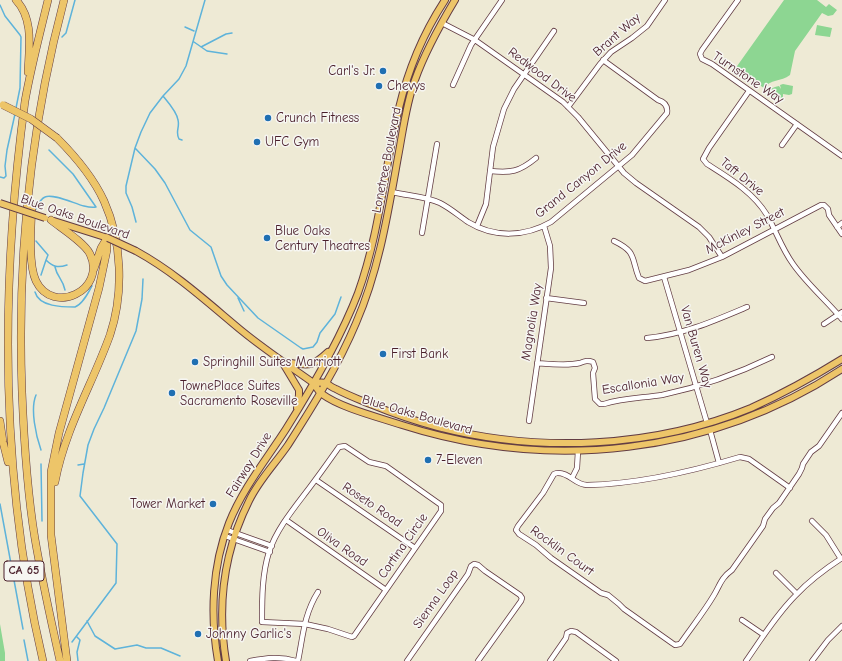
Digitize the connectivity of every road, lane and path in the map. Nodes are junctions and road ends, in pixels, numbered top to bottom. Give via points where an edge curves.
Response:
1 (16, 0) edge
2 (48, 0) edge
3 (64, 0) edge
4 (445, 0) edge
5 (455, 0) edge
6 (502, 0) edge
7 (665, 0) edge
8 (738, 0) edge
9 (434, 18) junction
10 (442, 23) junction
11 (554, 31) dead end
12 (475, 40) junction
13 (603, 60) junction
14 (524, 74) junction
15 (454, 85) dead end
16 (749, 91) junction
17 (26, 100) junction
18 (1, 105) edge
19 (568, 107) junction
20 (797, 124) junction
21 (437, 144) dead end
22 (782, 144) dead end
23 (842, 156) edge
24 (536, 158) dead end
25 (32, 166) junction
26 (619, 166) junction
27 (490, 171) junction
28 (384, 191) junction
29 (392, 192) junction
30 (428, 199) junction
31 (0, 203) edge
32 (48, 219) junction
33 (842, 224) edge
34 (477, 226) junction
35 (544, 226) junction
36 (837, 227) junction
37 (774, 229) junction
38 (422, 233) dead end
39 (842, 234) edge
40 (107, 238) junction
41 (614, 241) dead end
42 (722, 257) junction
43 (93, 273) junction
44 (664, 277) junction
45 (546, 298) junction
46 (584, 303) dead end
47 (747, 307) dead end
48 (840, 314) edge
49 (842, 319) edge
50 (824, 324) dead end
51 (680, 332) junction
52 (647, 338) dead end
53 (334, 347) junction
54 (772, 357) dead end
55 (842, 359) edge
56 (282, 362) junction
57 (537, 362) junction
58 (842, 369) edge
59 (314, 383) junction
60 (325, 383) junction
61 (696, 386) junction
62 (320, 393) junction
63 (296, 411) junction
64 (842, 413) edge
65 (0, 421) edge
66 (529, 422) dead end
67 (707, 423) junction
68 (710, 430) junction
69 (578, 451) junction
70 (719, 463) junction
71 (572, 478) junction
72 (12, 480) junction
73 (316, 480) junction
74 (790, 488) junction
75 (52, 496) junction
76 (286, 520) junction
77 (812, 521) dead end
78 (226, 533) junction
79 (234, 536) junction
80 (272, 546) junction
81 (415, 548) junction
82 (270, 552) junction
83 (842, 559) edge
84 (776, 574) dead end
85 (386, 590) junction
86 (318, 592) dead end
87 (797, 594) junction
88 (742, 620) dead end
89 (305, 624) junction
90 (842, 626) edge
91 (764, 635) junction
92 (43, 661) edge
93 (60, 661) edge
94 (67, 661) edge
95 (218, 661) edge
96 (226, 661) edge
97 (250, 661) edge
98 (297, 661) edge
99 (407, 661) edge
100 (478, 661) edge
101 (550, 661) edge
102 (616, 661) edge
103 (746, 661) edge
104 (812, 661) edge

1 - 17 highway via 25,15 30,33
2 - 17 highway, CA 65
3 - 25 highway, CA 65 via 47,73
4 - 9 main road, Lonetree Boulevard
5 - 10 main road, Lonetree Boulevard
6 - 12 street
7 - 13 street, Brant Way via 644,29
8 - 16 street, Turnstone Way via 700,54 703,60
9 - 10 main road
9 - 28 main road, Lonetree Boulevard via 423,39 404,91 393,135
10 - 12 street, Redwood Drive
10 - 29 main road, Lonetree Boulevard via 415,80
11 - 14 street
12 - 14 street, Redwood Drive
12 - 15 street
13 - 19 street, Brant Way
13 - 26 street, Grand Canyon Drive via 664,103 667,108 666,114 643,143
14 - 19 street, Redwood Drive
14 - 27 street via 504,109 493,147
16 - 20 street, Turnstone Way
16 - 37 street, Taft Drive via 703,159 751,195 764,210
17 - 72 highway, CA 65 via 14,191 7,281 6,376
18 - 75 highway, bridge via 31,119 56,138 84,169 103,200 113,230 119,277 118,306 110,335 67,436
19 - 26 street, Redwood Drive
20 - 22 street
20 - 23 street, Turnstone Way
21 - 30 street
24 - 27 street via 525,167 516,170
25 - 43 highway via 31,249 35,280 46,293 65,298 81,292
25 - 93 highway, CA 65 via 25,227 21,309 23,418 35,538
26 - 35 street, Grand Canyon Drive
26 - 42 street, Redwood Drive via 630,178 699,227
27 - 34 street via 486,204
28 - 29 main road
28 - 53 main road, Lonetree Boulevard via 377,230 363,278
29 - 30 street, Grand Canyon Drive
29 - 60 main road, Lonetree Boulevard via 382,242 362,307 345,347
30 - 34 street, Grand Canyon Drive via 446,206
30 - 38 street
31 - 32 main road, Blue Oaks Boulevard, bridge
32 - 40 main road, Blue Oaks Boulevard
32 - 43 highway via 85,246 93,264
33 - 36 street
34 - 35 street, Grand Canyon Drive via 511,234
35 - 45 street, Magnolia Way via 552,254
36 - 37 street, McKinley Street via 828,209 821,205
36 - 39 street, McKinley Street
37 - 42 street, McKinley Street
37 - 48 street, Taft Drive via 794,265
40 - 43 highway
40 - 56 main road, Blue Oaks Boulevard, bridge via 136,251 176,276
40 - 75 highway via 99,288 55,452 51,472
41 - 44 street, McKinley Street via 630,253 640,280
42 - 44 street, McKinley Street
44 - 51 street, Van Buren Way
45 - 46 street
45 - 57 street, Magnolia Way
47 - 51 street
48 - 49 street, Taft Drive
48 - 50 street
51 - 52 street via 665,337
51 - 61 street, Van Buren Way
53 - 56 main road via 313,364
53 - 59 main road, Lonetree Boulevard
54 - 61 street via 733,375
55 - 67 main road, Blue Oaks Boulevard via 794,387 752,407
56 - 59 main road, Blue Oaks Boulevard
56 - 63 main road via 299,390
57 - 61 street, Escallonia Way via 593,362 596,368 593,374 595,399 600,404
57 - 66 street, Magnolia Way
58 - 68 main road, Blue Oaks Boulevard via 776,406
59 - 60 main road, Blue Oaks Boulevard
59 - 62 main road, Blue Oaks Boulevard
59 - 63 main road, Fairway Drive
60 - 62 main road, Lonetree Boulevard
60 - 67 main road, Blue Oaks Boulevard via 368,403 421,422 464,433 515,440 572,443 618,440
61 - 67 street, Van Buren Way
62 - 69 main road, Blue Oaks Boulevard via 359,410 450,438 508,448
62 - 79 main road, Fairway Drive via 287,447 256,488
63 - 78 main road, Fairway Drive via 245,489
64 - 74 street, Rocklin Court via 819,446 811,452
65 - 72 highway
67 - 68 main road
68 - 69 main road, Blue Oaks Boulevard via 642,445
68 - 70 street
69 - 71 street via 577,468
70 - 71 street, Rocklin Court via 666,477 621,483 584,485
70 - 74 street, Rocklin Court via 740,457 747,458
71 - 74 street, Rocklin Court via 564,473 554,474 516,530 551,558 600,593 608,595 675,645 680,644 715,594 723,578 732,570 762,526 764,519
72 - 92 highway, CA 65 via 26,582
73 - 76 street, Cortina Circle
73 - 81 street, Roseto Road
73 - 81 street, Cortina Circle via 339,447 345,446 369,462 386,466 441,505 441,511
75 - 94 highway via 51,535
76 - 80 street, Cortina Circle
76 - 85 street, Oliva Road
77 - 83 street via 826,535
78 - 79 street
78 - 95 main road, Fairway Drive via 214,597 214,630
79 - 80 street
79 - 82 street
79 - 96 main road, Fairway Drive via 222,593
80 - 82 street, Cortina Circle
81 - 85 street, Cortina Circle
82 - 89 street, Cortina Circle via 263,585 262,622
83 - 87 street via 819,574
84 - 87 street
85 - 89 street, Cortina Circle via 352,638
86 - 89 street via 309,608
87 - 91 street
88 - 91 street
89 - 98 street
90 - 104 street
91 - 103 street
97 - 98 street via 273,657
99 - 100 street, Sienna Loop via 474,564 522,598
101 - 102 street via 571,631

